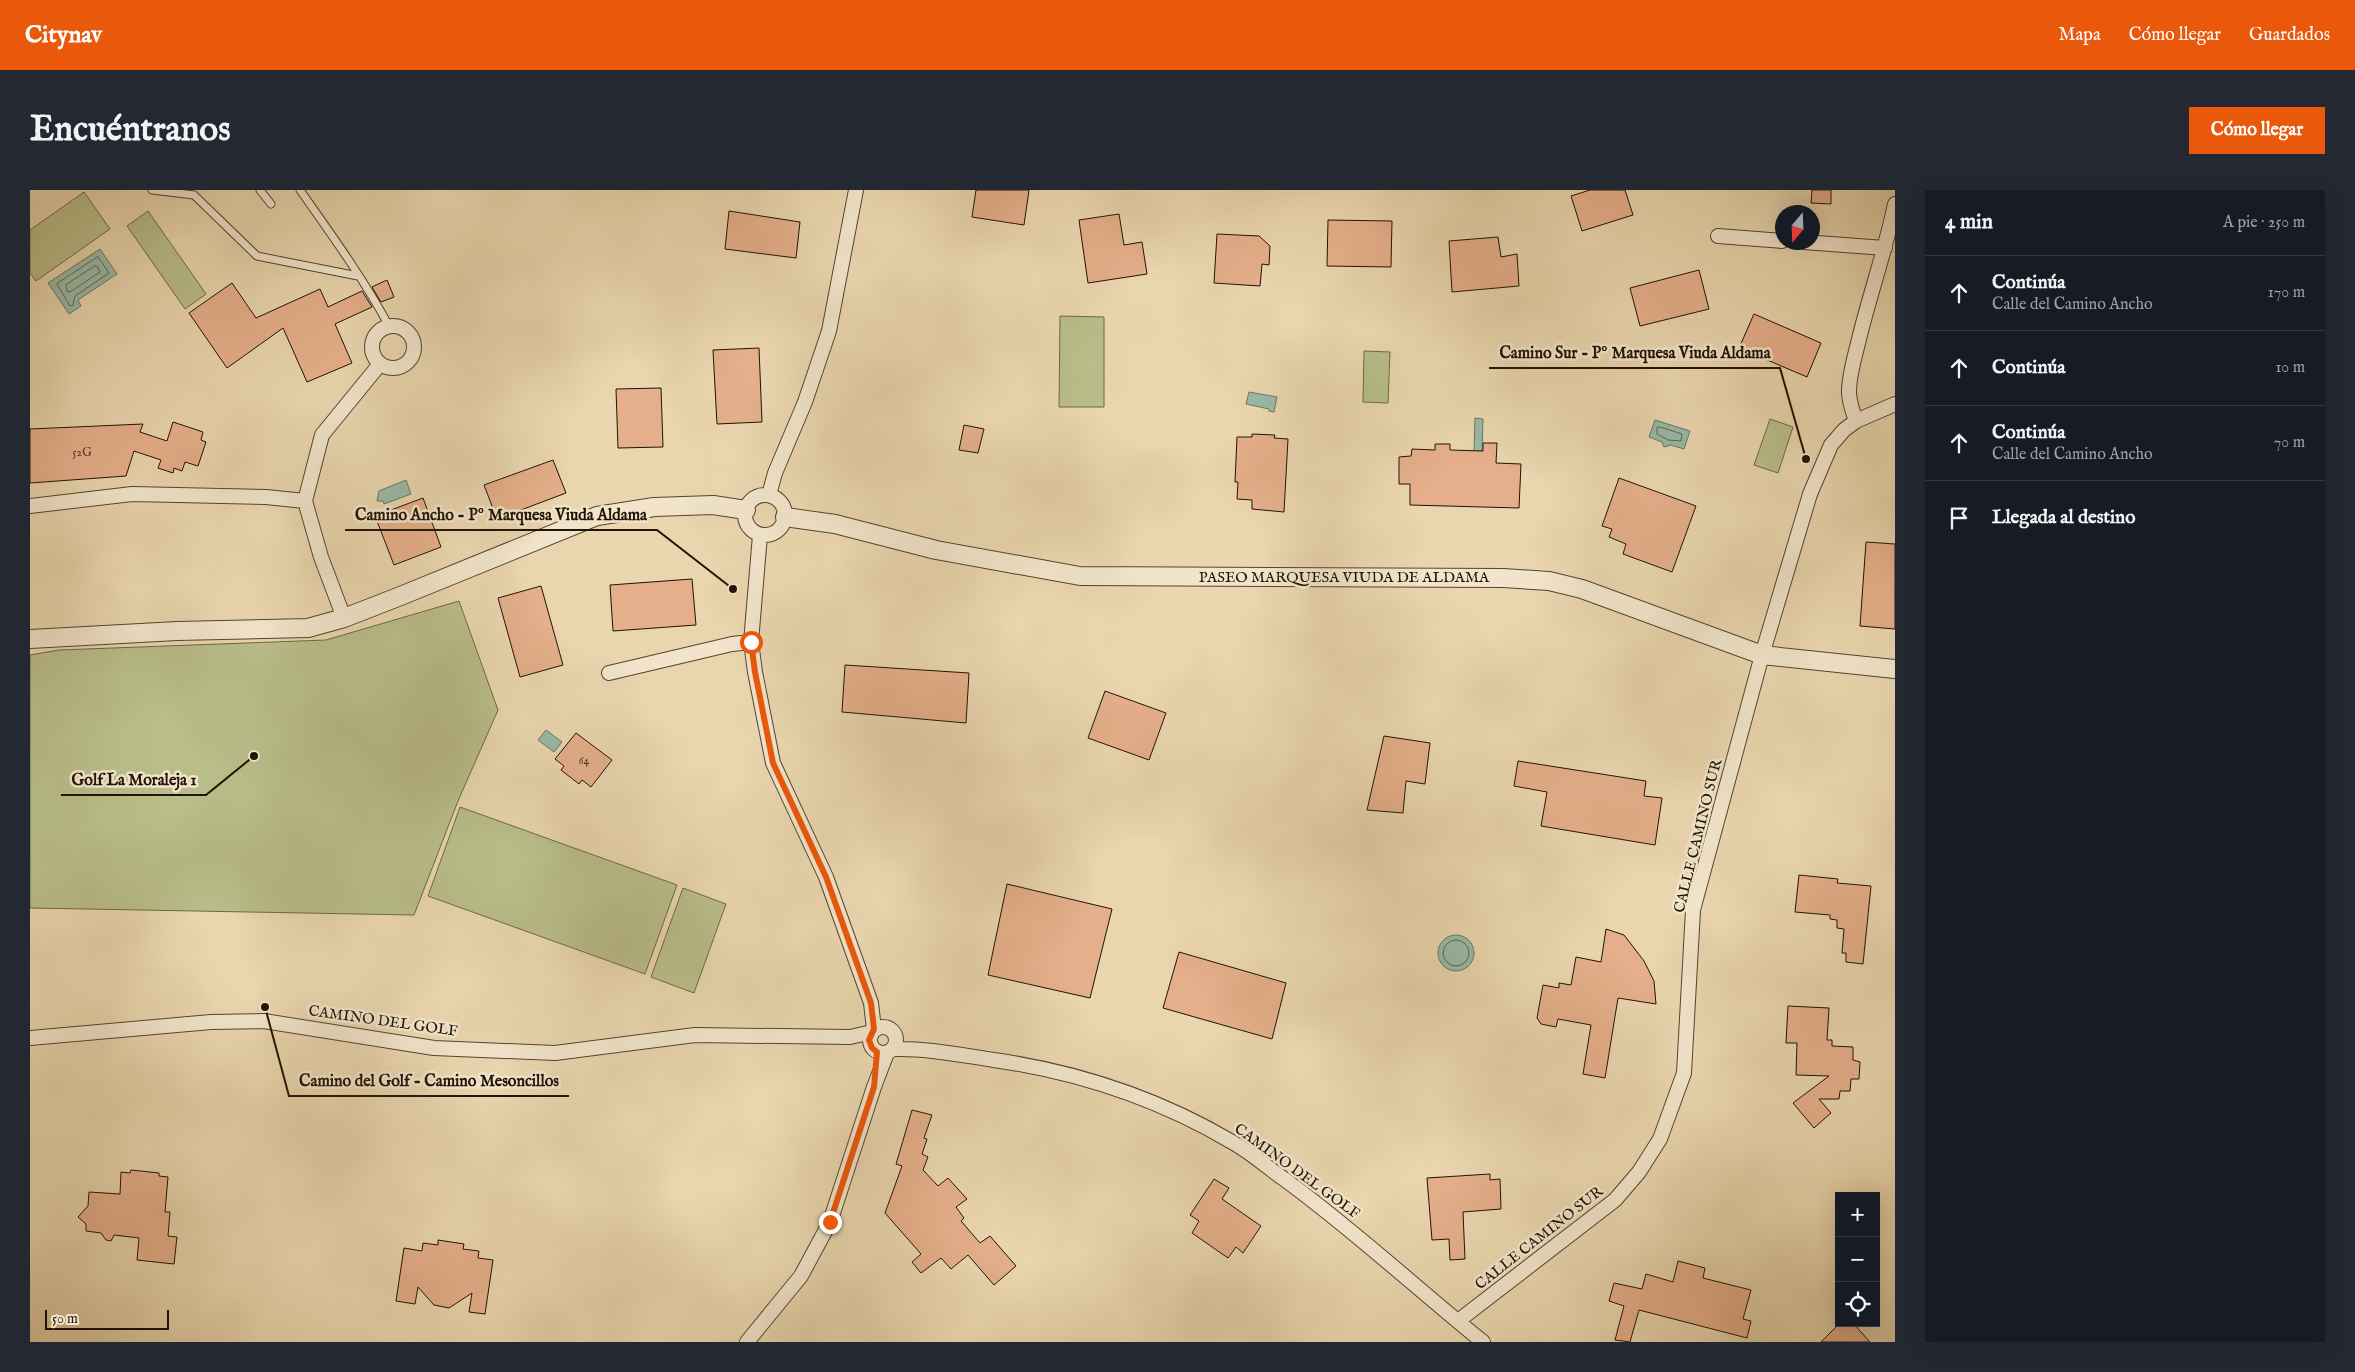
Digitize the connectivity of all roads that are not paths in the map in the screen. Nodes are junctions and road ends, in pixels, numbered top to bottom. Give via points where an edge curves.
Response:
1 (152, 190) edge
2 (260, 190) edge
3 (300, 190) edge
4 (856, 190) edge
5 (195, 193) edge
6 (271, 204) dead end
7 (1895, 204) edge
8 (1718, 236) dead end
9 (1775, 240) edge
10 (1820, 243) edge
11 (1885, 248) junction
12 (358, 276) junction
13 (389, 326) junction
14 (380, 364) junction
15 (1895, 404) edge
16 (1856, 422) junction
17 (769, 495) junction
18 (305, 501) junction
19 (30, 506) edge
20 (746, 510) junction
21 (786, 517) junction
22 (760, 534) junction
23 (344, 618) junction
24 (30, 639) edge
25 (751, 642) junction
26 (1762, 655) junction
27 (1895, 670) edge
28 (609, 673) dead end
29 (30, 1038) edge
30 (882, 1041) junction
31 (1458, 1321) junction
32 (747, 1342) edge
33 (1483, 1342) edge

1 - 5 lane
2 - 6 lane
3 - 12 lane via 347,255
4 - 17 street via 829,331
5 - 12 lane via 257,256
7 - 11 street
8 - 9 street
10 - 11 street
11 - 16 street via 1852,370 1849,392
12 - 13 lane
13 - 14 street via 374,337 372,347
13 - 14 street via 400,326 409,332 415,352 410,362 400,368
14 - 18 street via 322,435
15 - 16 street, CALLE CAMINO SUR
16 - 26 street, CALLE CAMINO SUR via 1831,445 1822,464
17 - 20 street via 757,496
17 - 21 street via 782,503
18 - 19 street via 132,494
18 - 23 street via 321,557
20 - 22 street via 748,525
20 - 23 street via 713,505 654,507 597,516
21 - 22 street via 784,524 774,533
21 - 26 street, PASEO MARQUESA VIUDA DE ALDAMA via 835,524 936,550 1080,576 1549,580
22 - 25 street
23 - 24 street via 308,628
25 - 28 street
25 - 30 street via 773,763 826,877
26 - 27 street, PASEO MARQUESA VIUDA DE ALDAMA
26 - 31 street, CALLE CAMINO SUR via 1693,910 1684,1073 1660,1140 1615,1200
29 - 30 street, CAMINO DEL GOLF via 264,1020 434,1048 555,1053 694,1035 850,1037
30 - 31 street, CAMINO DEL GOLF via 1044,1067 1144,1099 1206,1128 1234,1142 1309,1197 1379,1252
30 - 32 street via 874,1087 830,1222 801,1276
31 - 33 street, CAMINO DEL GOLF

